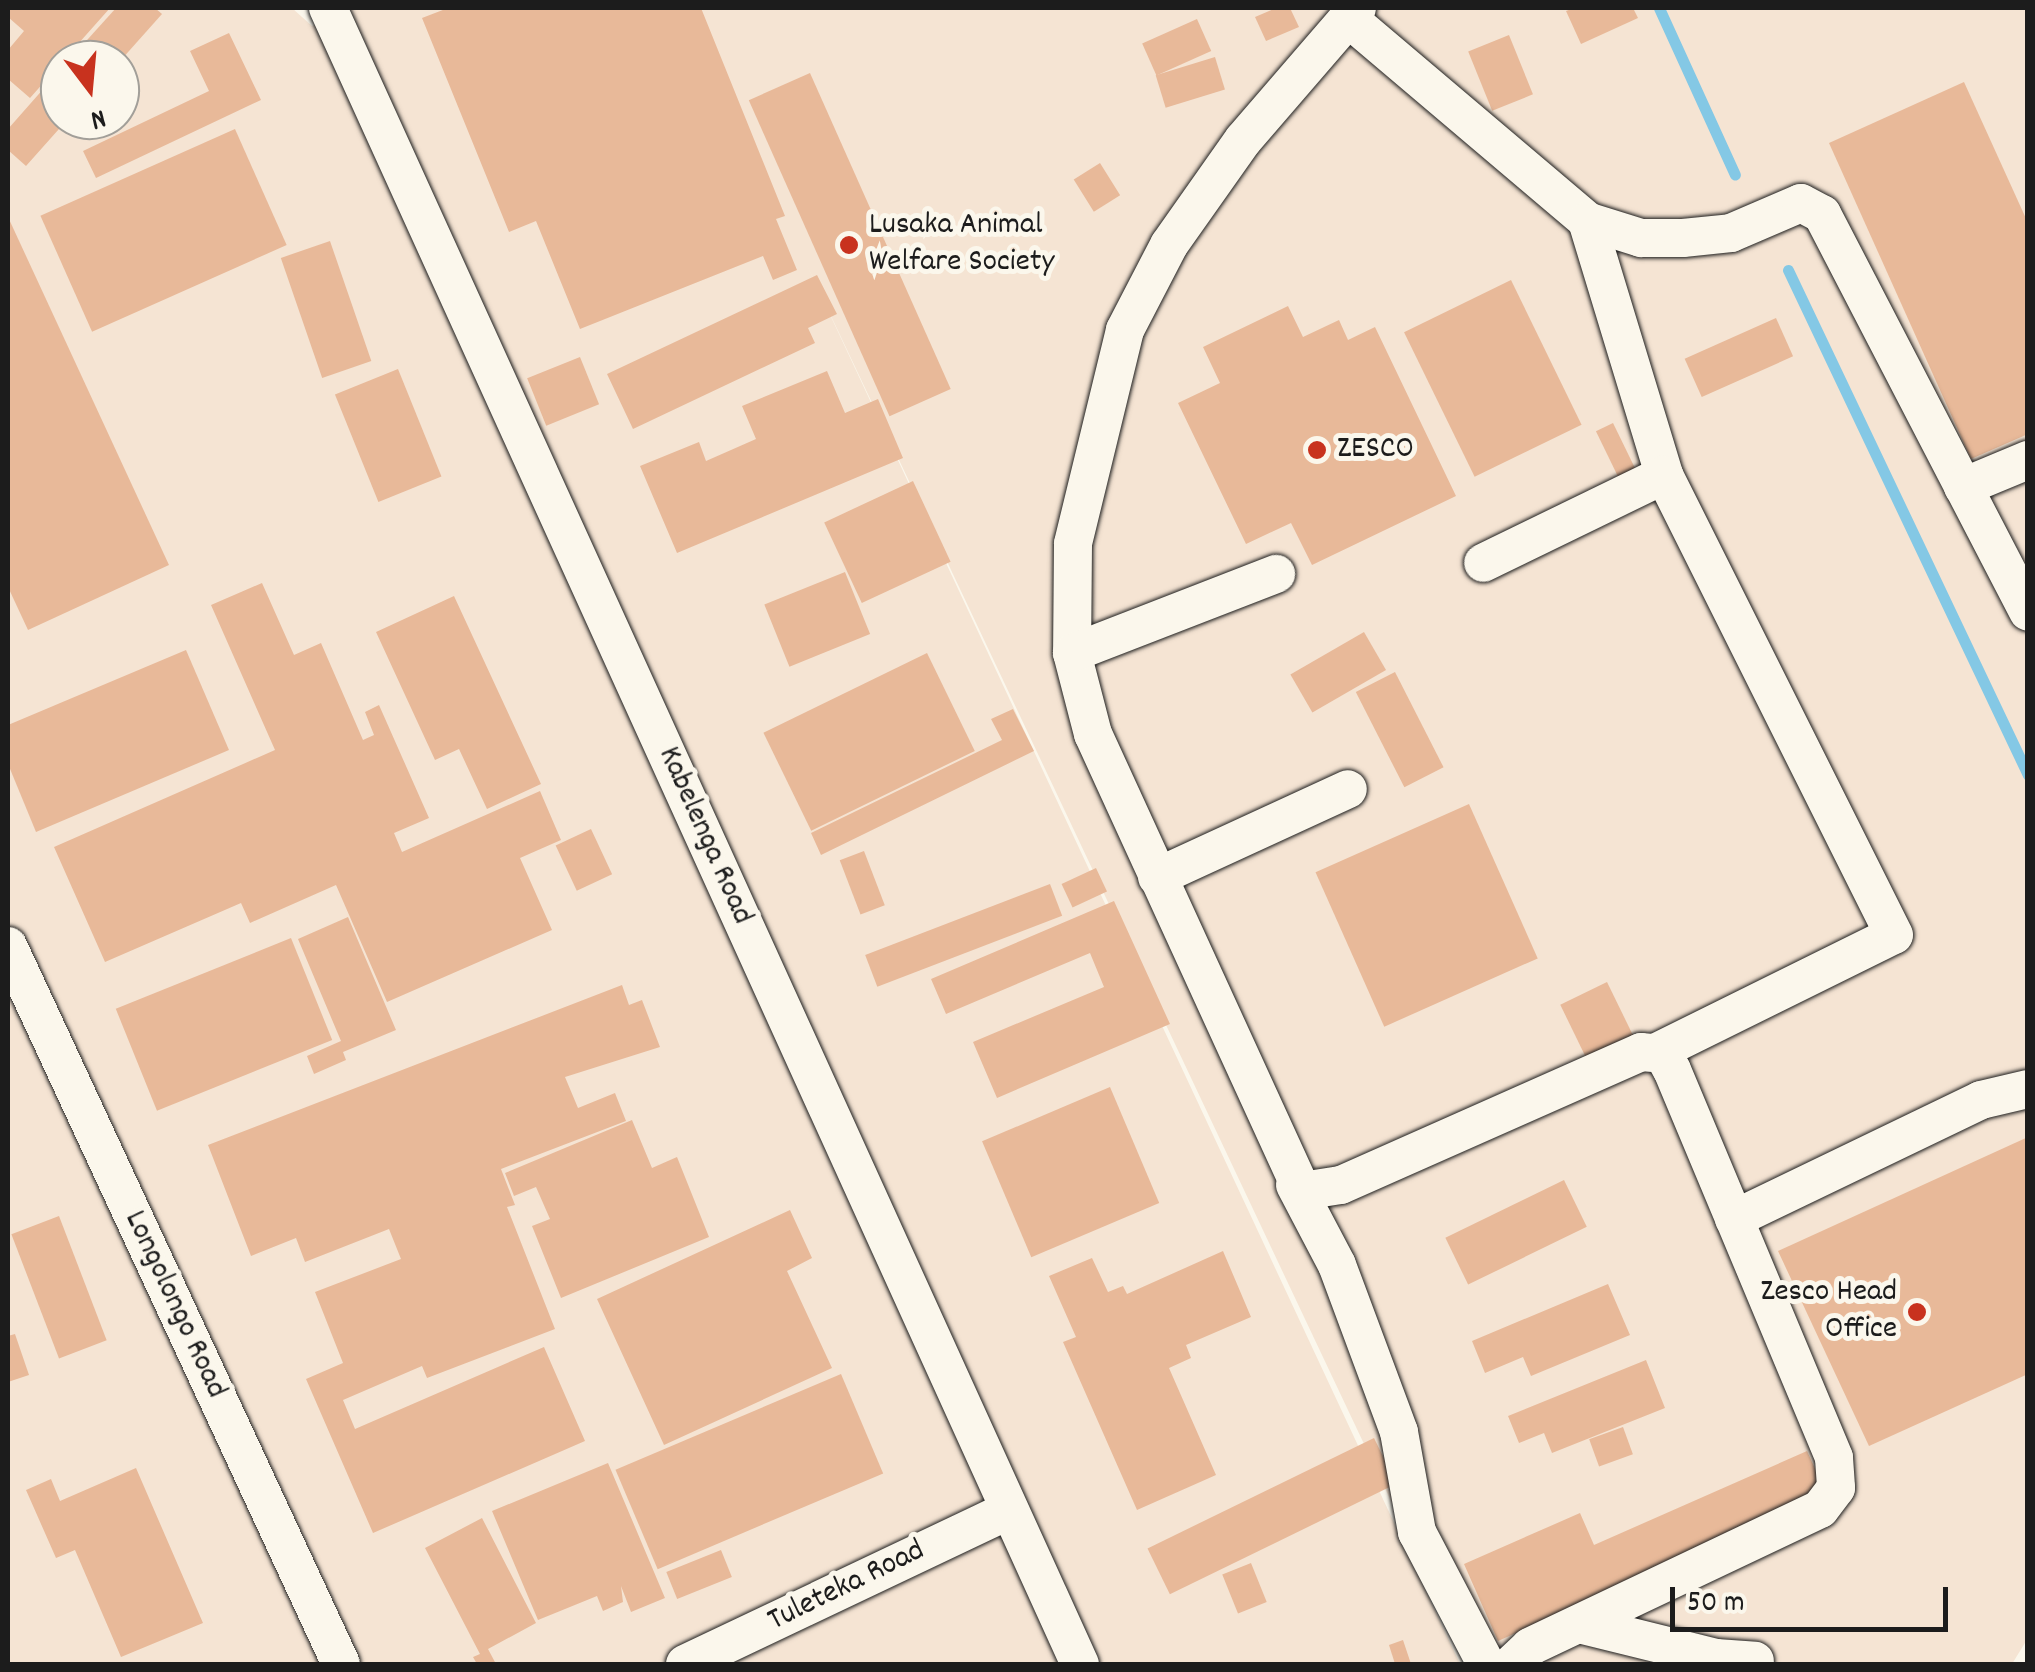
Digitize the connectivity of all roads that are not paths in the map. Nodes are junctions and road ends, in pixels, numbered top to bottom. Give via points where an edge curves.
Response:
1 (328, 8) edge
2 (1352, 13) edge
3 (1587, 221) junction
4 (2028, 460) edge
5 (1664, 475) junction
6 (1963, 488) junction
7 (1483, 562) dead end
8 (1276, 574) dead end
9 (2028, 612) edge
10 (1072, 653) junction
11 (1348, 789) dead end
12 (1157, 877) junction
13 (8, 946) edge
14 (1657, 1052) junction
15 (2028, 1089) edge
16 (1296, 1185) junction
17 (1734, 1219) junction
18 (1008, 1510) junction
19 (1579, 1624) junction
20 (1755, 1661) dead end
21 (340, 1664) edge
22 (685, 1664) edge
23 (1080, 1664) edge
24 (1486, 1664) edge
25 (1512, 1664) edge

1 - 18 street, Kabelenga Road
2 - 3 street
2 - 10 street via 1243,140 1169,245 1125,330 1073,544
3 - 5 street
3 - 6 street via 1641,238 1682,238 1731,232 1801,203 1822,214
4 - 6 street
5 - 7 street
5 - 14 street via 1894,935
6 - 9 street
8 - 10 street
10 - 12 street via 1093,734
11 - 12 street
12 - 16 street
13 - 21 street, Longolongo Road
14 - 16 street via 1641,1052 1341,1185 1312,1194
14 - 17 street via 1667,1058
15 - 17 street via 1981,1100
16 - 24 street via 1337,1264 1399,1432 1417,1532
17 - 19 street via 1834,1458 1836,1488 1820,1509
18 - 22 street, Tuleteka Road
18 - 23 street, Kabelenga Road
19 - 20 street via 1716,1658
19 - 25 street via 1530,1647

